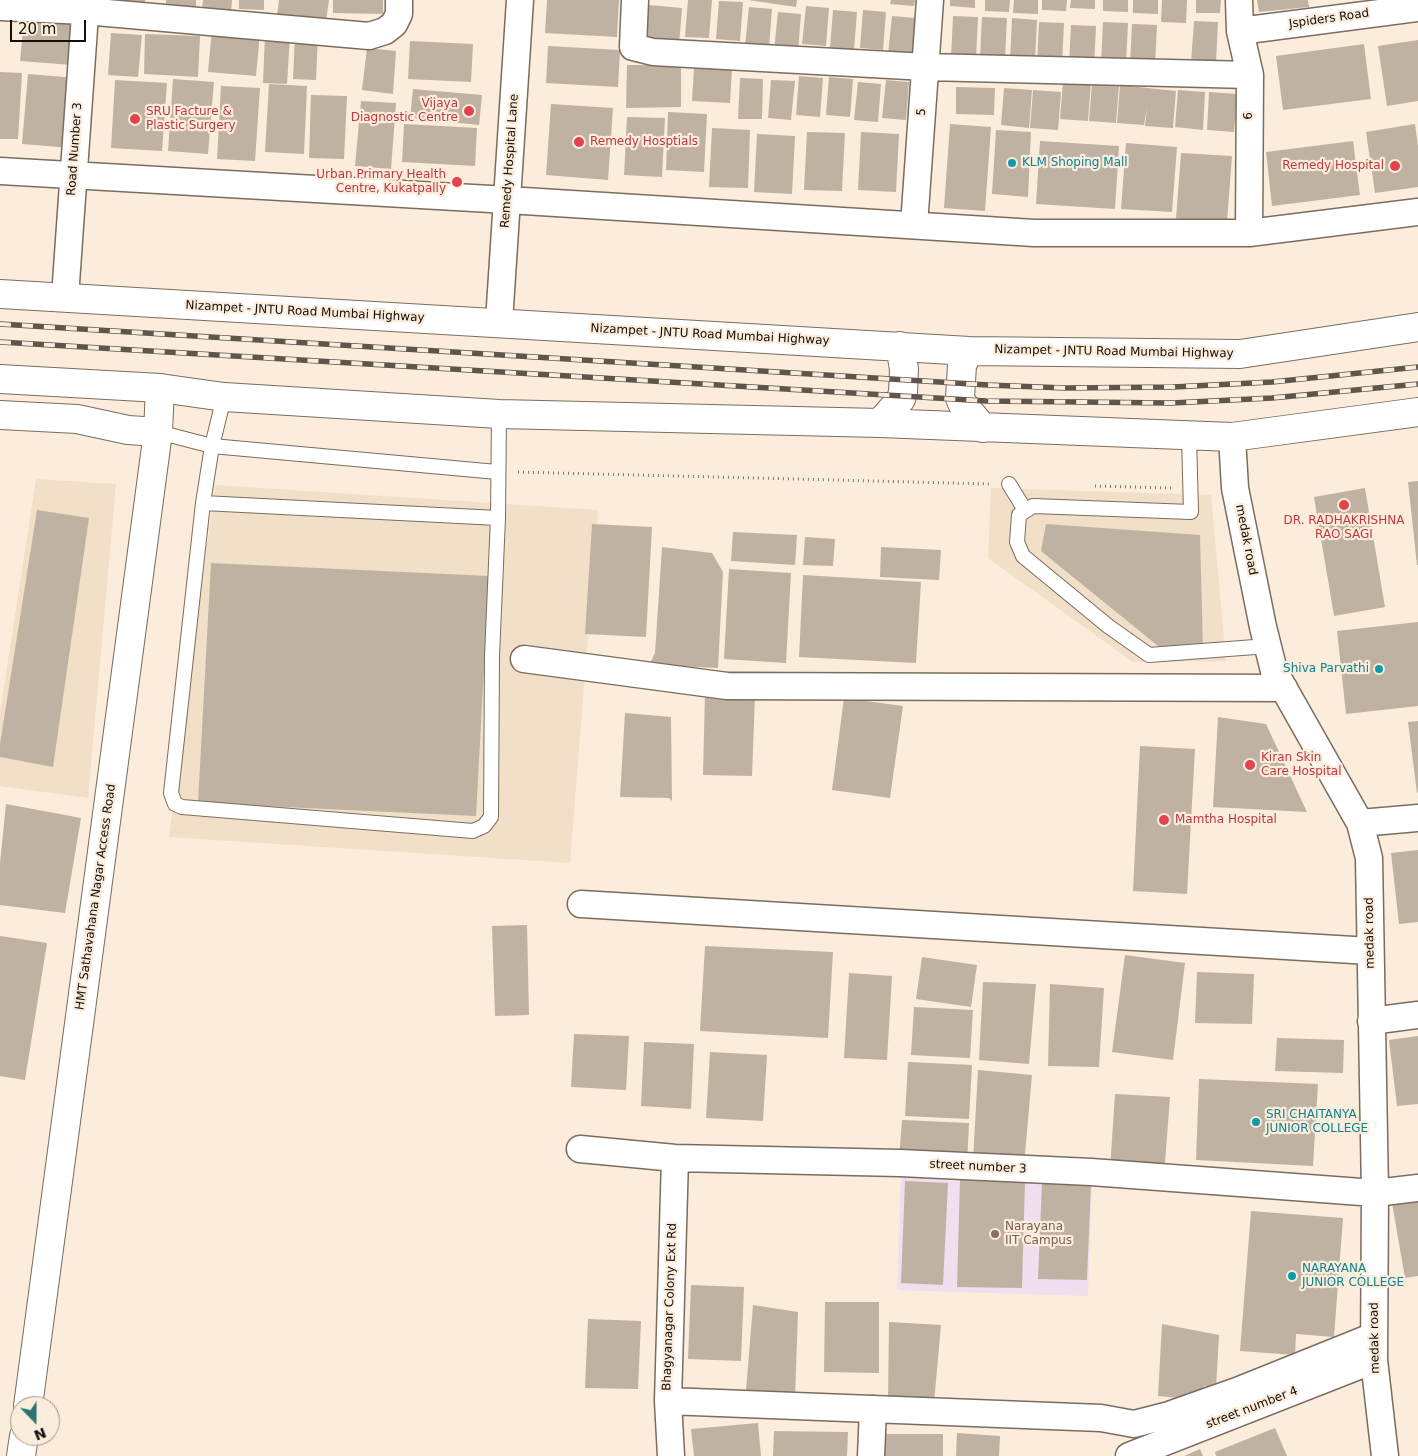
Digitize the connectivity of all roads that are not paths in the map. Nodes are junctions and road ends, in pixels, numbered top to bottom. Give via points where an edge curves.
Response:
1 (400, 0) edge
2 (520, 0) edge
3 (635, 0) edge
4 (930, 0) edge
5 (1239, 0) edge
6 (85, 6) edge
7 (0, 7) edge
8 (1418, 8) edge
9 (1240, 31) junction
10 (926, 67) junction
11 (1250, 75) junction
12 (0, 171) edge
13 (73, 175) junction
14 (508, 200) junction
15 (1418, 212) edge
16 (914, 225) junction
17 (1249, 233) junction
18 (0, 294) edge
19 (65, 297) junction
20 (499, 322) junction
21 (1418, 327) edge
22 (900, 346) junction
23 (969, 351) junction
24 (0, 379) edge
25 (160, 388) junction
26 (224, 397) junction
27 (1418, 412) edge
28 (499, 414) junction
29 (0, 415) edge
30 (880, 423) junction
31 (983, 428) junction
32 (158, 432) junction
33 (1189, 436) junction
34 (1232, 437) junction
35 (212, 446) junction
36 (497, 472) junction
37 (1009, 484) road end
38 (203, 503) junction
39 (1025, 510) junction
40 (498, 518) junction
41 (1268, 646) junction
42 (524, 658) dead end
43 (1284, 688) junction
44 (1418, 818) edge
45 (1360, 823) junction
46 (581, 904) dead end
47 (1370, 951) junction
48 (1418, 1015) edge
49 (1371, 1020) junction
50 (580, 1149) dead end
51 (675, 1158) junction
52 (1418, 1188) edge
53 (1375, 1194) junction
54 (1374, 1348) junction
55 (29, 1396) edge
56 (668, 1402) junction
57 (873, 1409) junction
58 (671, 1456) edge
59 (871, 1456) edge
60 (1129, 1456) edge
61 (1385, 1456) edge

1 - 6 street via 394,24 385,31 368,36
2 - 14 street, Remedy Hospital Lane
3 - 10 street via 633,47 639,49
4 - 10 street, 5
5 - 9 street, 6
6 - 7 street
6 - 13 street, Road Number 3
8 - 9 street, Jspiders Road
9 - 11 street, 6
10 - 11 street
10 - 16 street, 5
11 - 17 street, 6
12 - 13 street
13 - 14 street
13 - 19 street, Road Number 3
14 - 16 street
14 - 20 street, Remedy Hospital Lane
15 - 17 street
16 - 17 street via 1034,233
18 - 19 main road, Nizampet - JNTU Road Mumbai Highway
19 - 20 main road, Nizampet - JNTU Road Mumbai Highway via 128,304
20 - 22 main road, Nizampet - JNTU Road Mumbai Highway
21 - 23 main road, Nizampet - JNTU Road Mumbai Highway via 1240,354
22 - 23 main road, Nizampet - JNTU Road Mumbai Highway
22 - 30 main road via 903,392 901,399
23 - 31 main road via 962,365 960,398
24 - 25 main road
25 - 26 main road
25 - 32 main road, HMT Sathavahana Nagar Access Road
26 - 28 main road
26 - 35 lane
27 - 34 main road
28 - 30 main road
28 - 36 lane
29 - 32 main road via 77,419 128,430
30 - 31 main road
31 - 33 main road
32 - 35 lane
32 - 55 main road, HMT Sathavahana Nagar Access Road
33 - 34 main road
33 - 39 lane via 1191,512 1033,506
34 - 41 street, medak road via 1233,475
35 - 36 lane
35 - 38 lane
36 - 40 lane
37 - 39 lane
38 - 40 lane
38 - 40 lane via 171,794 174,804 472,831 484,826 491,817 492,656
39 - 41 lane via 1019,515 1016,536 1023,556 1108,626 1150,655
41 - 43 street, medak road via 1274,671
42 - 43 street via 727,686
43 - 45 street, medak road
44 - 45 street
45 - 47 street, medak road via 1369,858
46 - 47 street
47 - 49 street, medak road
48 - 49 street
49 - 53 street, medak road
50 - 51 street, street number 3
51 - 53 street, street number 3 via 900,1163 1092,1172
51 - 56 street, Bhagyanagar Colony Ext Rd
52 - 53 street, street number 3
53 - 54 street, medak road
54 - 57 street via 1134,1424 1101,1418
54 - 60 street, street number 4
54 - 61 street, medak road
56 - 57 street
56 - 58 street, Bhagyanagar Colony Ext Rd
57 - 59 street

